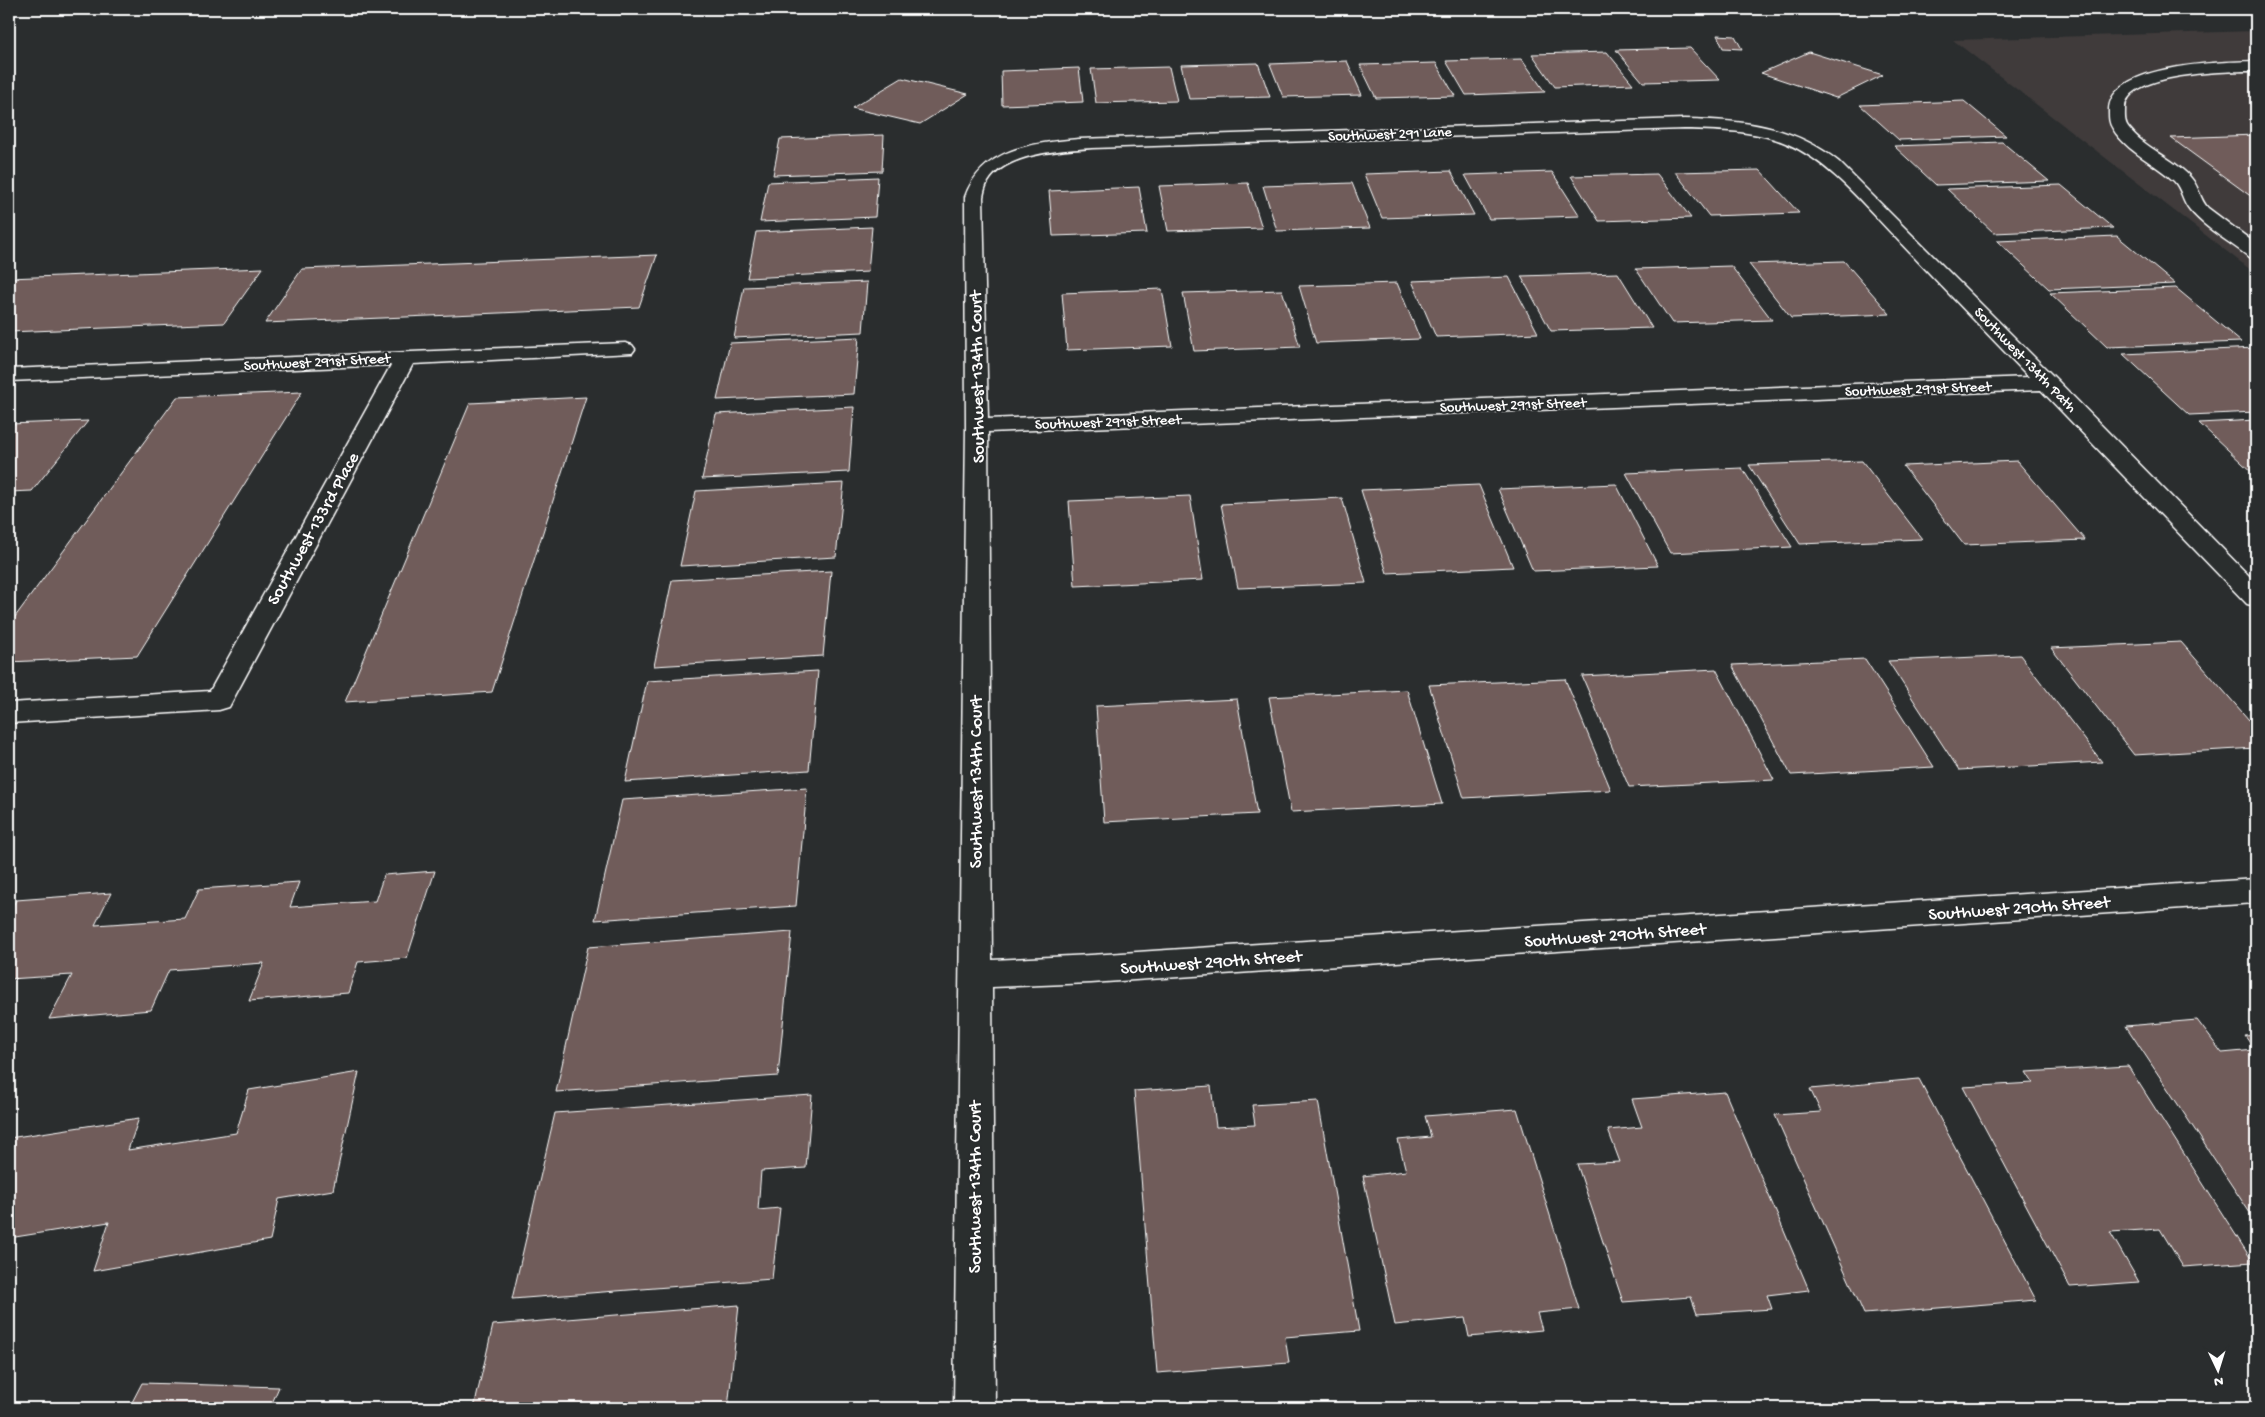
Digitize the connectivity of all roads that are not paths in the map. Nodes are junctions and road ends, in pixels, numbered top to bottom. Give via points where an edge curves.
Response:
1 (2256, 66) edge
2 (1784, 136) joint
3 (998, 164) joint
4 (2256, 253) edge
5 (625, 349) dead end
6 (406, 357) junction
7 (9, 374) edge
8 (2049, 382) junction
9 (977, 426) junction
10 (2256, 598) edge
11 (9, 713) edge
12 (2256, 892) edge
13 (974, 974) junction
14 (974, 1408) edge

1 - 4 street via 2165,73 2126,92 2116,106 2117,122 2132,139 2185,182 2196,205
2 - 3 street, Southwest 291 Lane via 1752,128 1684,124 1092,143 1058,145 1026,152
2 - 8 street, Southwest 134th Path via 1809,148 1854,184
3 - 9 street, Southwest 134th Court via 981,179 974,197
5 - 6 street, Southwest 291st Street
6 - 7 street, Southwest 291st Street
6 - 11 street, Southwest 133rd Place via 219,700
8 - 9 street, Southwest 291st Street
8 - 10 street, Southwest 134th Path
9 - 13 street, Southwest 134th Court
12 - 13 street, Southwest 290th Street
13 - 14 street, Southwest 134th Court

